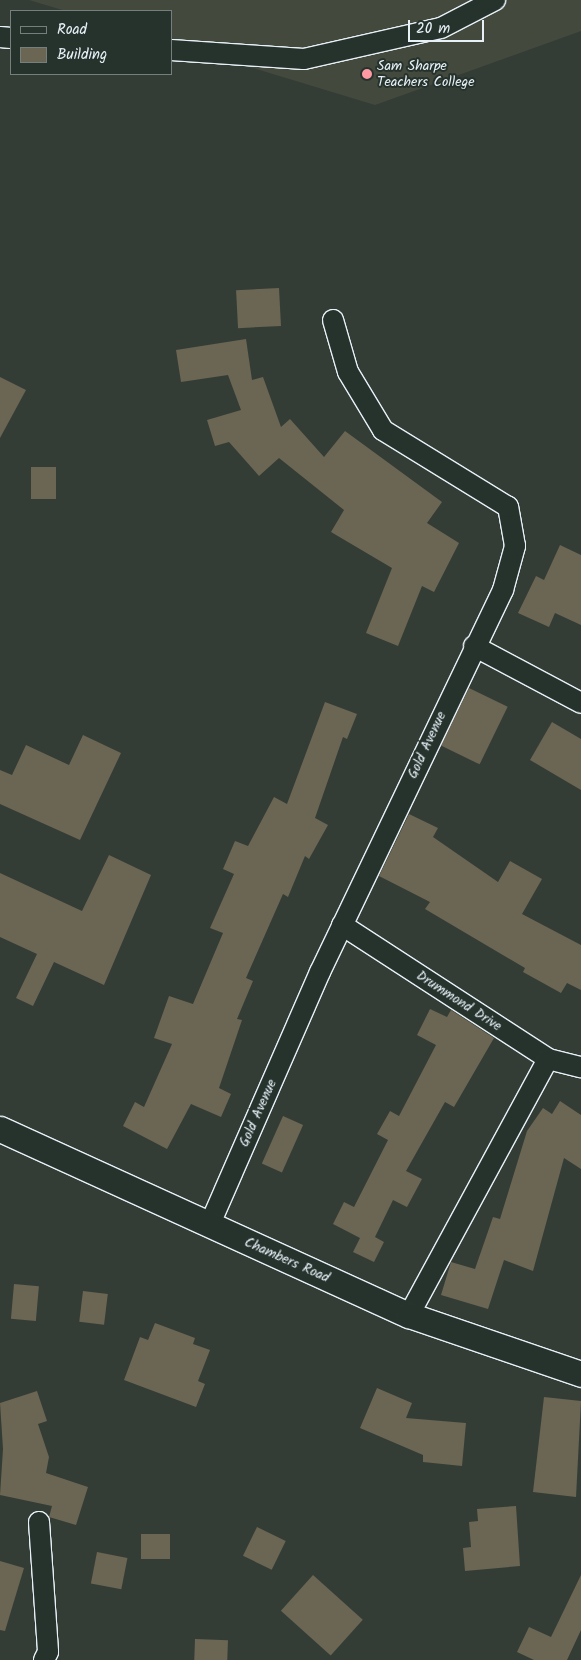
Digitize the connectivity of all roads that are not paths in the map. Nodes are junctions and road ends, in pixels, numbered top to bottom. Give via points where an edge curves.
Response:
1 (495, 0) edge
2 (172, 50) edge
3 (333, 320) dead end
4 (474, 646) junction
5 (581, 703) edge
6 (342, 926) junction
7 (548, 1059) junction
8 (581, 1067) edge
9 (0, 1129) edge
10 (209, 1226) junction
11 (409, 1315) junction
12 (581, 1374) edge
13 (40, 1522) dead end
14 (44, 1660) edge

1 - 2 street via 441,28 304,60
3 - 4 street, Gold Avenue via 348,372 383,430 508,507 516,546 502,590
4 - 5 street
4 - 6 street, Gold Avenue
6 - 7 street, Drummond Drive
6 - 10 street, Gold Avenue
7 - 8 street, Drummond Drive
7 - 11 street
9 - 10 street, Chambers Road
10 - 11 street, Chambers Road
11 - 12 street, Chambers Road
13 - 14 street via 48,1652

